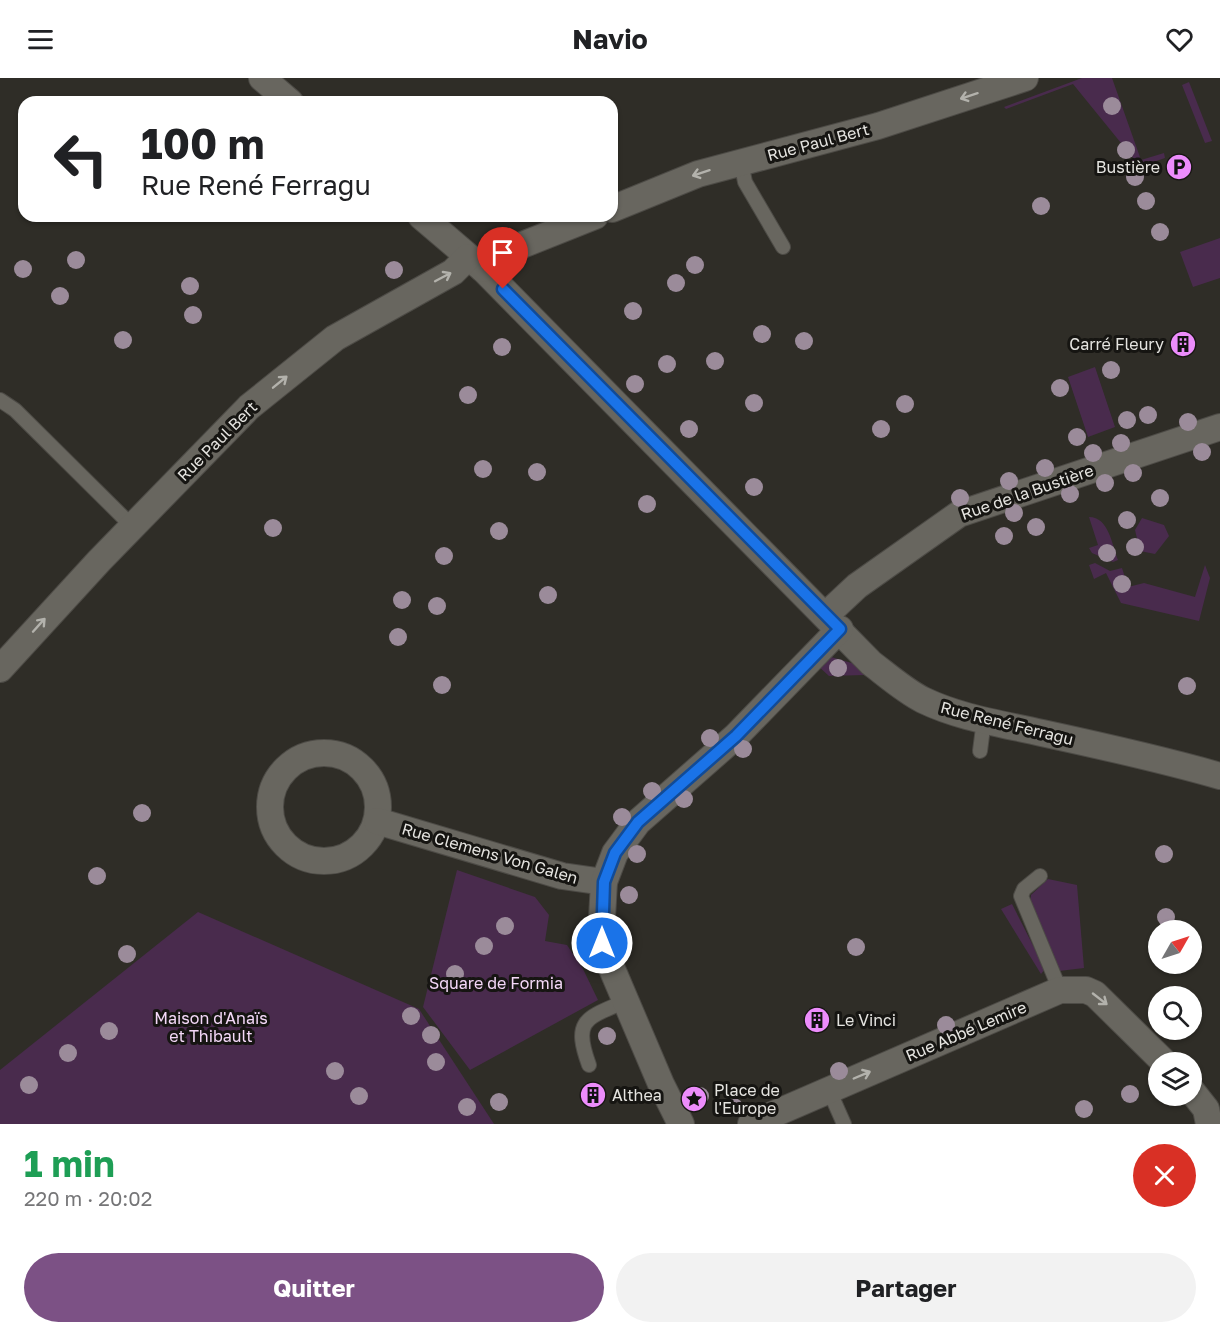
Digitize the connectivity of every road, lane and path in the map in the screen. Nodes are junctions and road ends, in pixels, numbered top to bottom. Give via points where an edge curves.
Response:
1 (262, 78) edge
2 (1025, 78) edge
3 (283, 96) edge
4 (741, 162) junction
5 (618, 207) edge
6 (428, 222) edge
7 (580, 222) edge
8 (783, 247) dead end
9 (475, 263) junction
10 (0, 400) edge
11 (1220, 427) edge
12 (132, 527) junction
13 (833, 622) junction
14 (0, 669) edge
15 (984, 720) junction
16 (980, 751) dead end
17 (1220, 776) edge
18 (377, 821) junction
19 (1040, 876) dead end
20 (604, 882) junction
21 (1060, 990) junction
22 (626, 1001) junction
23 (1154, 1052) edge
24 (589, 1065) dead end
25 (830, 1089) junction
26 (1202, 1104) edge
27 (681, 1124) edge
28 (751, 1124) edge
29 (844, 1124) edge
30 (1209, 1124) edge

1 - 3 street
2 -> 4 street, Rue Paul Bert via 878,126
4 -> 5 street, Rue Paul Bert via 698,174
4 - 8 lane via 745,182
6 - 9 street, Rue René Ferragu
7 - 9 street, Rue Paul Bert
12 -> 9 street, Rue Paul Bert via 249,407 335,338
9 - 13 street, Rue René Ferragu
10 - 12 lane via 15,410
11 - 13 street, Rue de la Bustière via 959,514 857,586
14 -> 12 street, Rue Paul Bert
13 - 15 street, Rue René Ferragu via 871,663 921,699
13 - 20 street, Rue de la Bustière via 736,736 638,822 615,853
15 - 16 lane
15 - 17 street, Rue René Ferragu via 1164,759
18 - 18 street via 371,835 350,855 322,861 294,852 283,842 270,816 270,800 283,770 296,760 327,752 343,755 357,763 376,789
18 - 20 street, Rue Clemens Von Galen via 562,876
19 - 21 lane via 1021,896
20 - 22 street, Rue de la Bustière via 602,943
21 -> 23 street, Rue Abbé Lemire via 1095,994
25 -> 21 street, Rue Abbé Lemire
22 - 24 lane via 584,1024 581,1044
22 - 27 street, Rue de la Bustière
25 - 28 street, Rue Abbé Lemire
25 - 29 lane
26 - 30 street

